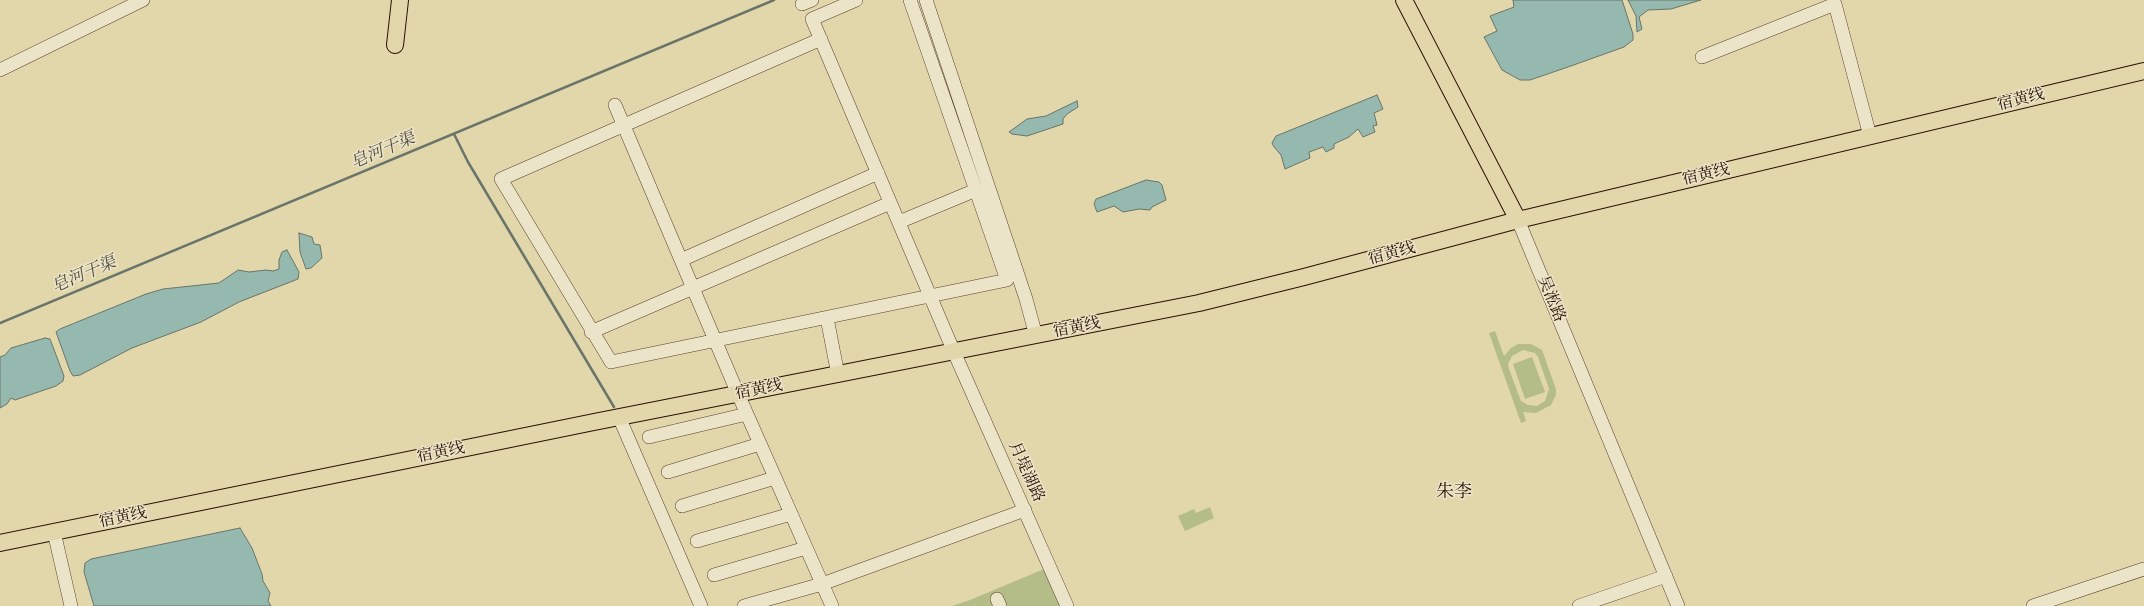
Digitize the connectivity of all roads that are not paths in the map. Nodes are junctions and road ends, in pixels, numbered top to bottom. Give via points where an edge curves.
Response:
1 (142, 0) edge
2 (400, 0) edge
3 (410, 0) edge
4 (856, 0) edge
5 (910, 0) edge
6 (926, 0) edge
7 (1404, 0) edge
8 (821, 39) junction
9 (1702, 57) dead end
10 (0, 70) edge
11 (2144, 71) edge
12 (615, 105) dead end
13 (623, 124) junction
14 (1870, 136) junction
15 (878, 173) junction
16 (978, 183) junction
17 (890, 203) junction
18 (1518, 220) junction
19 (899, 222) junction
20 (681, 260) junction
21 (693, 288) junction
22 (930, 296) junction
23 (828, 318) junction
24 (591, 332) junction
25 (1036, 336) junction
26 (716, 342) junction
27 (954, 352) junction
28 (838, 375) junction
29 (738, 394) junction
30 (746, 414) junction
31 (619, 417) junction
32 (649, 437) dead end
33 (760, 444) junction
34 (668, 472) dead end
35 (775, 478) junction
36 (682, 506) dead end
37 (1024, 510) junction
38 (791, 514) junction
39 (54, 532) junction
40 (697, 541) dead end
41 (0, 544) edge
42 (806, 548) junction
43 (2144, 569) edge
44 (714, 575) dead end
45 (1666, 576) junction
46 (822, 584) junction
47 (71, 606) edge
48 (701, 606) edge
49 (744, 606) edge
50 (832, 606) edge
51 (1067, 606) edge
52 (1579, 606) edge
53 (1678, 606) edge
54 (2033, 606) edge

1 - 10 street
2 - 3 main road via 400,44
4 - 8 street, 月堤湖路 via 812,19
5 - 16 street
6 - 16 street
7 - 18 main road, 吴淞路
8 - 13 street
8 - 15 street, 月堤湖路
9 - 14 street via 1835,4
11 - 14 main road, 宿黄线
12 - 13 street
13 - 20 street
13 - 24 street via 501,179
14 - 18 main road, 宿黄线
15 - 17 street, 月堤湖路
15 - 20 street
16 - 19 street
16 - 22 street via 1007,280
16 - 25 street via 1026,299
17 - 19 street, 月堤湖路
17 - 21 street
18 - 25 main road, 宿黄线 via 1199,303
18 - 45 street, 吴淞路
19 - 22 street, 月堤湖路
20 - 21 street
21 - 24 street
21 - 26 street
22 - 23 street
22 - 27 street, 月堤湖路
23 - 26 street
23 - 28 street
24 - 26 street via 608,360 614,363
25 - 27 main road, 宿黄线
26 - 29 street
27 - 28 main road, 宿黄线
27 - 37 street, 月堤湖路
28 - 29 main road, 宿黄线
29 - 30 street
29 - 31 main road, 宿黄线
30 - 32 street
30 - 33 street
31 - 39 main road, 宿黄线
31 - 48 street
33 - 34 street
33 - 35 street
35 - 36 street
35 - 38 street
37 - 46 street
37 - 51 street, 月堤湖路
38 - 40 street
38 - 42 street
39 - 41 main road, 宿黄线
39 - 47 street
42 - 44 street
42 - 46 street
43 - 54 street
45 - 52 street
45 - 53 street, 吴淞路
46 - 49 street
46 - 50 street

